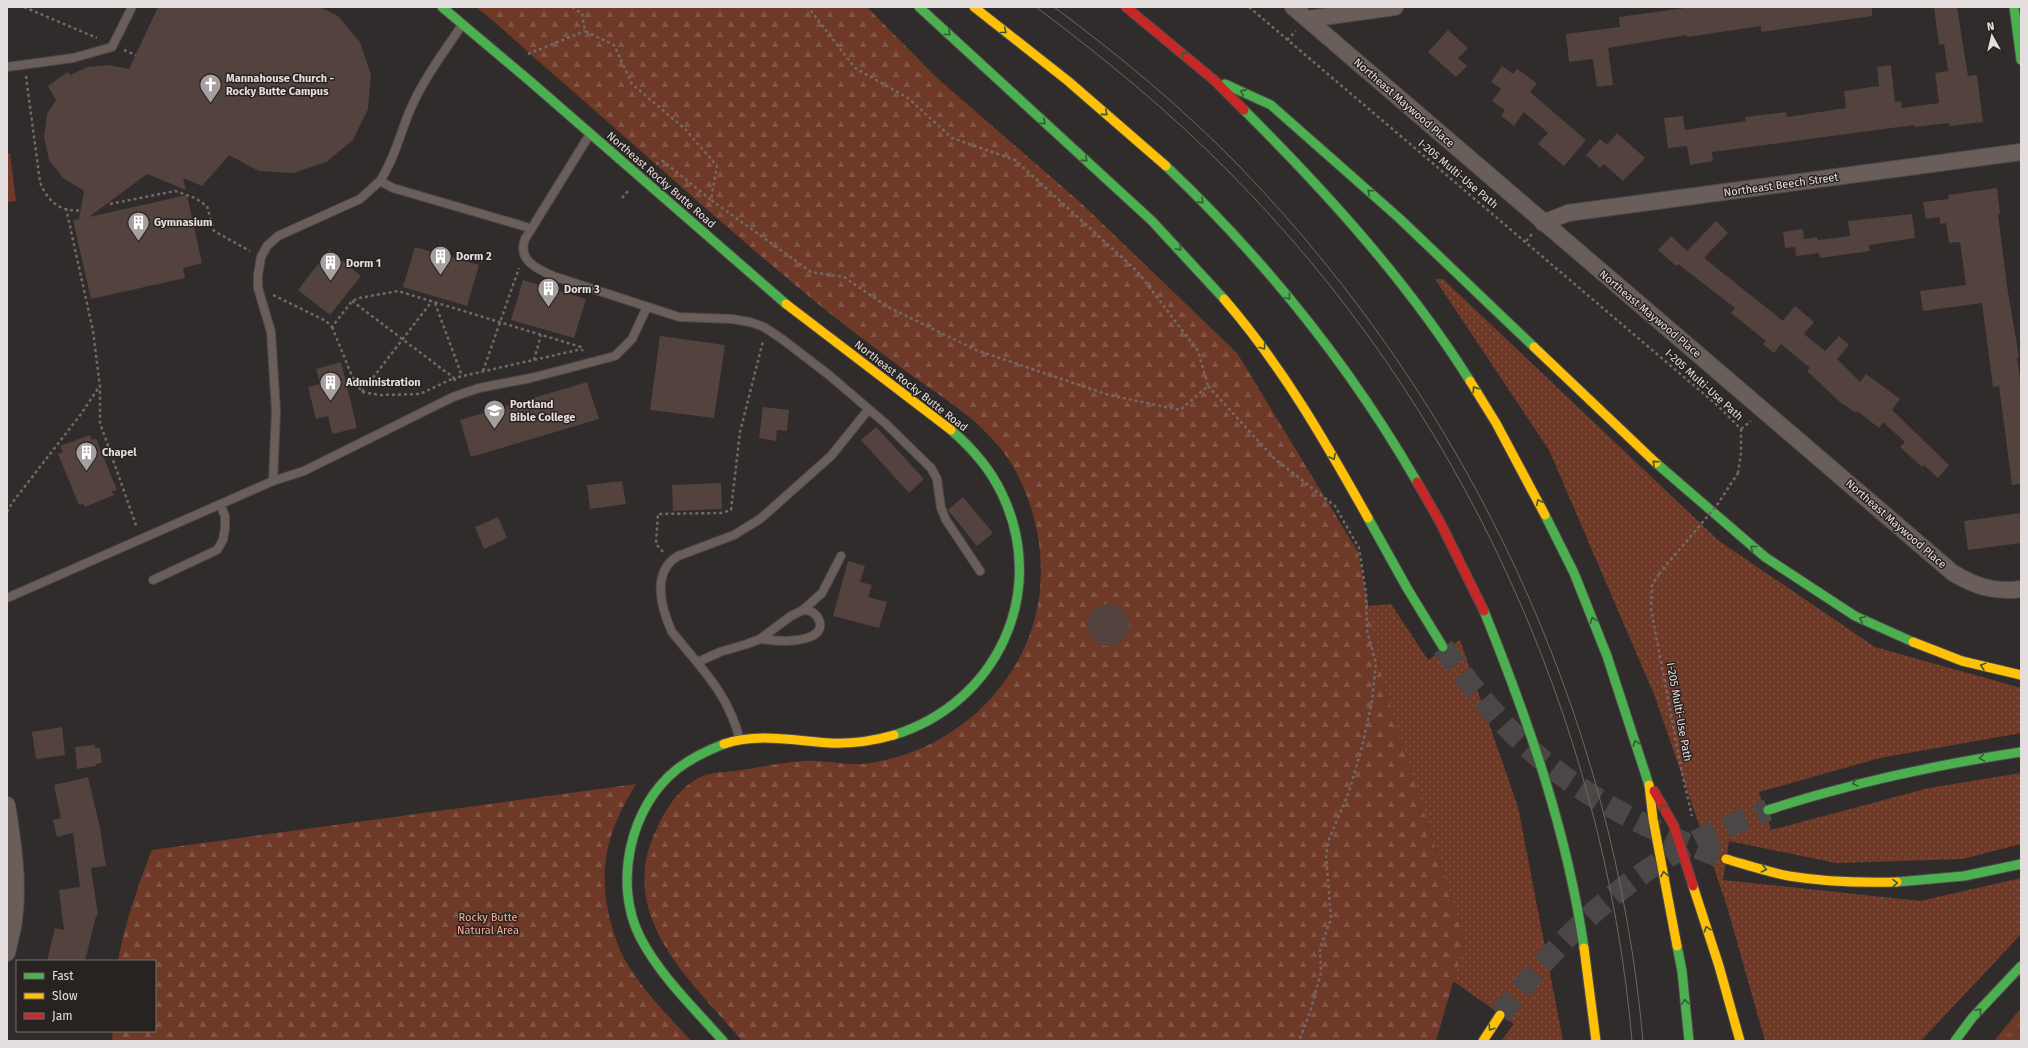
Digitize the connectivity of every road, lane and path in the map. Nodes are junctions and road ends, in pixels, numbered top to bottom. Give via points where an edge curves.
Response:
1 (24, 7) edge
2 (132, 7) edge
3 (442, 7) edge
4 (572, 7) edge
5 (808, 7) edge
6 (919, 7) edge
7 (974, 7) edge
8 (1126, 7) edge
9 (1249, 7) edge
10 (1293, 7) edge
11 (1395, 7) edge
12 (2014, 7) edge
13 (1308, 19) junction
14 (463, 24) junction
15 (585, 31) junction
16 (113, 45) junction
17 (2020, 51) edge
18 (136, 55) dead end
19 (507, 63) junction
20 (25, 64) junction
21 (7, 67) edge
22 (1214, 80) junction
23 (590, 134) junction
24 (2021, 152) edge
25 (380, 181) junction
26 (110, 204) dead end
27 (66, 208) junction
28 (80, 210) dead end
29 (1543, 223) junction
30 (530, 228) junction
31 (261, 257) junction
32 (527, 261) junction
33 (281, 298) dead end
34 (352, 301) junction
35 (434, 302) junction
36 (646, 307) junction
37 (499, 322) junction
38 (332, 327) junction
39 (768, 330) junction
40 (541, 335) junction
41 (403, 339) junction
42 (534, 360) junction
43 (483, 372) junction
44 (462, 376) junction
45 (454, 378) junction
46 (1208, 386) junction
47 (100, 387) junction
48 (362, 392) junction
49 (460, 394) junction
50 (868, 410) junction
51 (273, 481) junction
52 (220, 504) junction
53 (7, 512) edge
54 (141, 538) junction
55 (841, 556) dead end
56 (670, 560) junction
57 (980, 570) dead end
58 (153, 580) dead end
59 (2021, 589) edge
60 (7, 598) edge
61 (803, 610) junction
62 (760, 638) junction
63 (1442, 647) tunnel mouth
64 (698, 662) junction
65 (2021, 674) edge
66 (740, 740) junction
67 (2021, 752) edge
68 (1648, 780) junction
69 (7, 805) edge
70 (1768, 810) tunnel mouth
71 (1693, 819) dead end
72 (1726, 859) tunnel mouth
73 (2021, 864) edge
74 (7, 953) edge
75 (2021, 966) edge
76 (1500, 1015) tunnel mouth
77 (723, 1041) edge
78 (1299, 1041) edge
79 (1482, 1041) edge
80 (1596, 1041) edge
81 (1689, 1041) edge
82 (1740, 1041) edge
83 (1954, 1041) edge

1 - 16 path
2 - 16 lane
3 - 14 main road, Northeast Rocky Butte Road
4 - 15 path via 582,14
5 - 46 path via 856,68 908,98 952,138 1015,160 1136,271 1198,351
6 -> 63 main road via 1152,221 1192,262 1251,330 1303,405
7 -> 80 main road via 1072,84 1159,160 1217,217 1302,313 1338,359 1398,448 1463,565 1532,732 1553,800 1572,880 1584,939
22 -> 8 main road
9 - 71 path, I-205 Multi-Use Path, bridge via 1718,406 1740,429 1741,453 1738,474 1717,505 1652,585 1651,609
10 - 13 street, Northeast Maywood Place
11 - 13 street
12 - 17 main road
13 - 29 street, Northeast Maywood Place
14 - 19 main road, Northeast Rocky Butte Road
14 - 25 lane via 420,89 388,169
15 - 19 path
15 - 46 path via 614,45 632,84 685,129 717,166 711,200 811,272 844,277 886,306 976,350 1109,395 1180,410
16 - 18 path
16 - 20 lane via 73,58
19 - 23 main road, Northeast Rocky Butte Road
20 - 21 lane
20 - 27 path via 40,182 50,201
65 -> 22 main road via 1962,661 1890,633 1820,596 1765,558 1650,458 1399,218 1271,105
68 -> 22 main road via 1607,656 1574,573 1496,423 1465,373 1411,297 1372,248 1279,145
23 - 30 lane
23 - 66 main road, Northeast Rocky Butte Road via 797,312 960,438 994,477 1005,498 1015,528 1020,580 1008,632 1000,650 979,680 947,710 906,733 869,741 842,743 781,739
24 - 29 street, Northeast Beech Street via 1568,214
25 - 30 lane via 393,188
25 - 31 lane via 360,199 278,236 267,246
26 - 31 path via 175,191 207,206 214,231
27 - 28 path
27 - 47 path via 93,331
29 - 59 street, Northeast Maywood Place via 1953,573 1990,590
30 - 32 lane via 522,245
31 - 51 lane via 258,288 271,332 276,411
32 - 36 lane via 536,269 553,276
32 - 37 path via 516,270
33 - 38 path via 326,321
34 - 35 path via 398,291
34 - 38 path
34 - 41 path
35 - 37 path
35 - 41 path
35 - 44 path
36 - 39 lane via 679,317 750,322
36 - 49 lane via 632,339 615,356
37 - 40 path
37 - 43 path
38 - 48 path via 352,376
39 - 50 lane via 830,374
39 - 56 path via 761,346 740,432 731,510 721,513 658,514 656,544
40 - 42 path
40 - 42 path via 581,348
41 - 45 path
41 - 48 path
42 - 43 path
43 - 44 path
44 - 45 path
45 - 48 path via 420,394 380,395
45 - 49 path
46 - 78 path via 1275,459 1335,506 1359,548 1366,593 1367,631 1376,663 1372,701 1362,747 1349,792 1328,839 1326,855 1331,919 1320,948 1321,973 1310,1015
47 - 53 path
47 - 54 path via 100,423
49 - 51 lane via 304,471
50 - 56 lane via 831,456 760,519 734,535
50 - 57 lane via 931,468 937,479 941,508 946,520
51 - 52 lane
52 - 54 lane
52 - 58 lane via 226,528 217,550
54 - 60 lane
55 - 61 lane via 822,593
56 - 64 lane via 660,588 663,612 672,632
61 - 62 lane via 790,616
61 - 62 lane via 812,611 818,617 818,630 812,636 784,640
62 - 64 lane
64 - 66 lane via 722,694 735,720
66 - 77 main road, Northeast Rocky Butte Road via 721,744 696,756 662,784 651,797 637,824 627,878 634,921 645,945
67 -> 70 main road via 1862,781
81 -> 68 main road via 1682,971
82 -> 68 main road via 1674,826
69 - 74 street via 12,837 15,891 14,920
72 -> 73 main road via 1790,876 1856,883 1926,881
83 -> 75 main road
76 -> 79 main road

